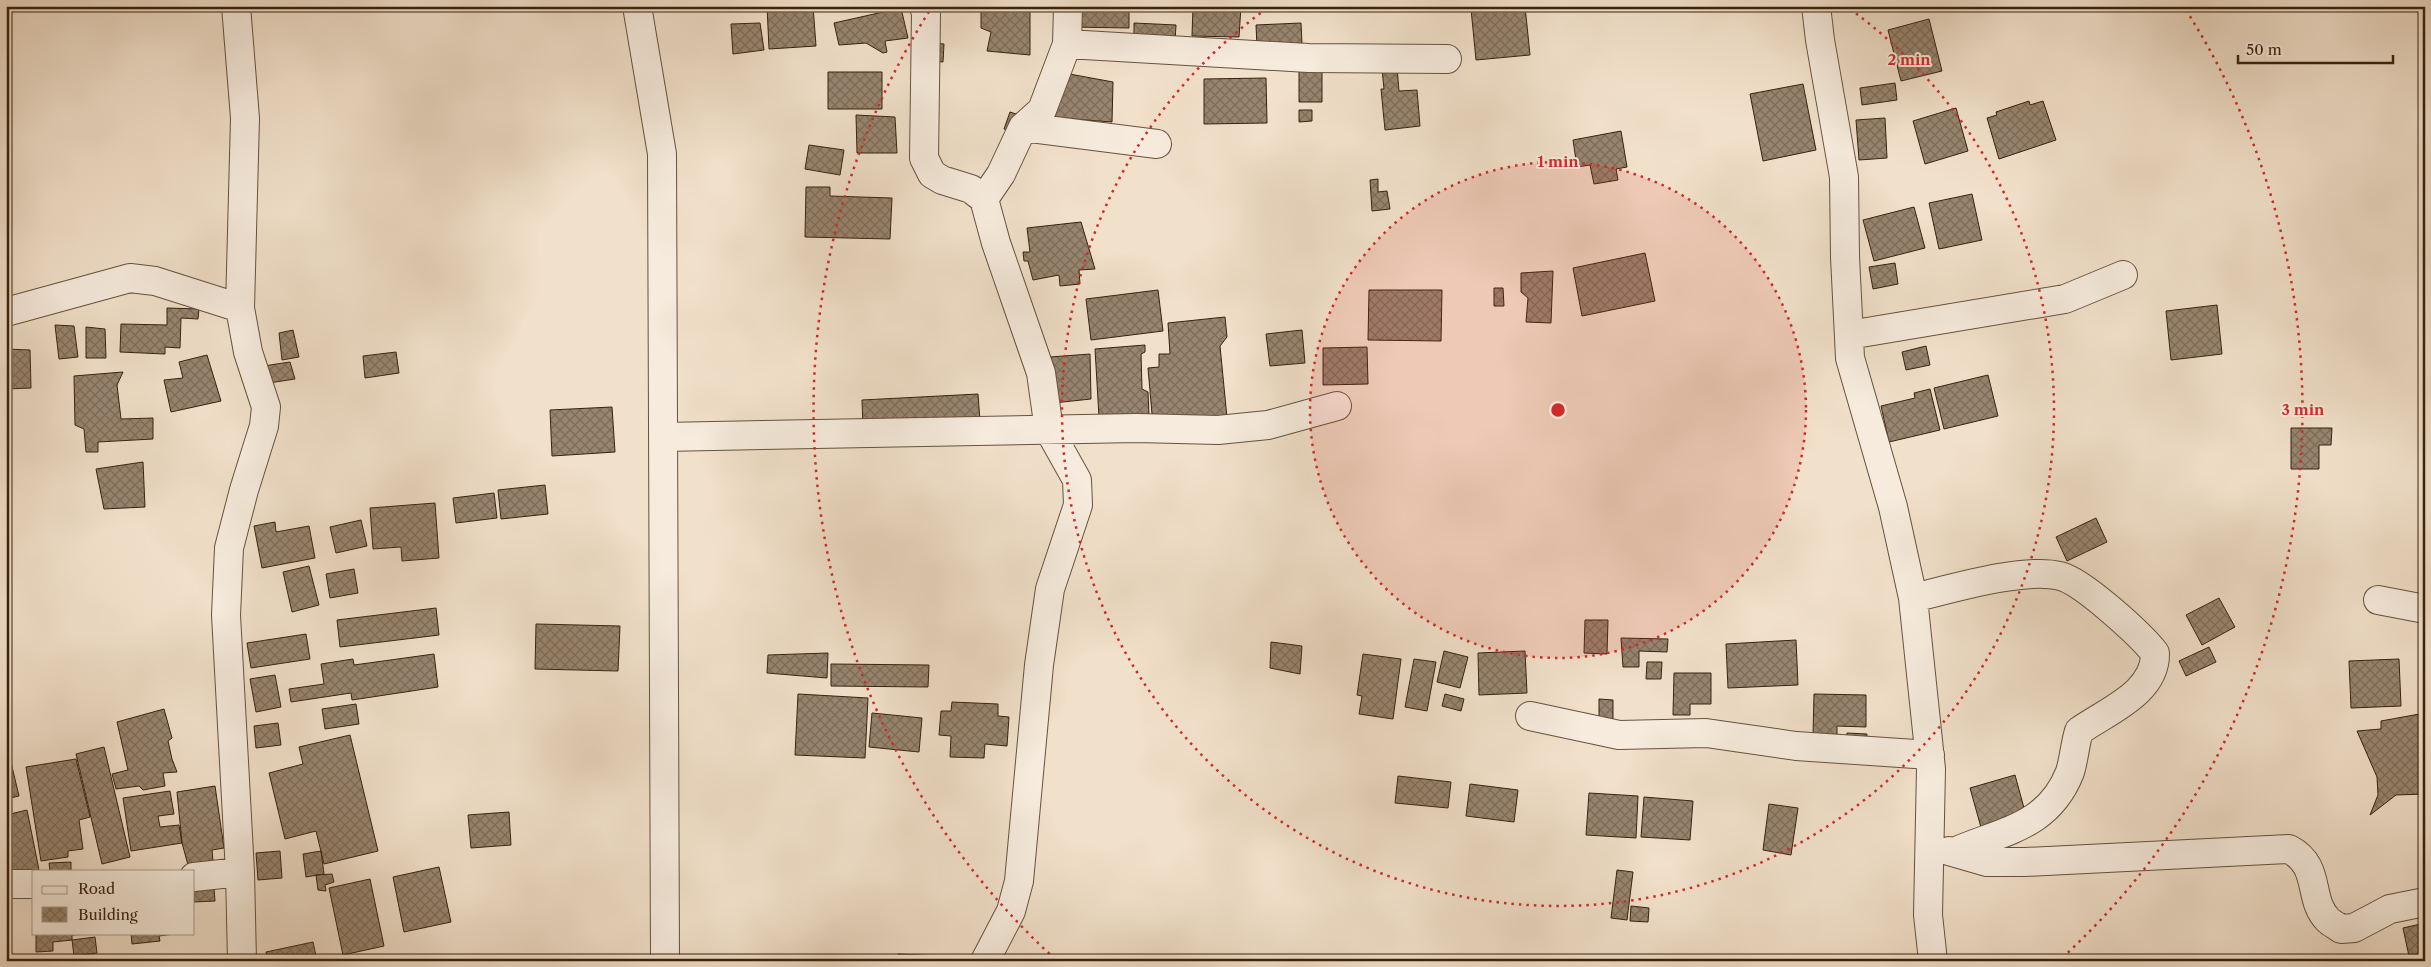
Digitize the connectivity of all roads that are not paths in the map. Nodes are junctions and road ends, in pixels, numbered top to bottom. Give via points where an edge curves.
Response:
1 (236, 6) edge
2 (637, 6) edge
3 (924, 6) edge
4 (1068, 6) edge
5 (1816, 6) edge
6 (1067, 44) junction
7 (1447, 59) dead end
8 (1022, 127) junction
9 (1157, 144) dead end
10 (984, 199) junction
11 (2123, 275) dead end
12 (240, 308) junction
13 (6, 312) edge
14 (1849, 336) junction
15 (1337, 406) dead end
16 (1049, 430) junction
17 (663, 437) junction
18 (1913, 598) junction
19 (2378, 600) dead end
20 (2425, 609) edge
21 (1530, 716) dead end
22 (1930, 755) junction
23 (1928, 842) junction
24 (1954, 852) junction
25 (240, 872) junction
26 (195, 877) edge
27 (6, 884) edge
28 (32, 884) edge
29 (2425, 902) edge
30 (242, 961) edge
31 (665, 961) edge
32 (985, 961) edge
33 (1933, 961) edge

1 - 12 street via 245,118
2 - 17 street via 662,154
3 - 10 street via 924,158 932,174 971,189
4 - 6 street
5 - 14 street via 1844,177
6 - 7 street via 1308,58
6 - 8 street via 1042,110
8 - 9 street
8 - 10 street via 1001,174
10 - 16 street via 1041,372
11 - 14 street via 2064,299
12 - 13 street via 155,281 130,278
12 - 25 street via 248,352 266,407 264,426 231,540 227,579
14 - 18 street via 1850,358 1893,507
15 - 16 street via 1268,425 1218,430
16 - 17 street
16 - 32 street via 1077,480 1078,505 1050,589 1039,665 1019,881 1011,911
17 - 31 street
18 - 22 street
18 - 24 street via 1984,581 2045,573 2063,576 2126,622 2155,652 2155,662 2146,682 2128,700 2079,731 2070,772 2056,796 2038,816 2016,830
19 - 20 street
21 - 22 street via 1619,735 1706,733 1796,746
22 - 23 street
23 - 24 street
23 - 33 street via 1928,915
24 - 29 street via 1987,862 2025,862 2289,849 2302,856 2327,919 2341,929 2354,928 2390,909
25 - 26 street
25 - 30 street
27 - 28 street

